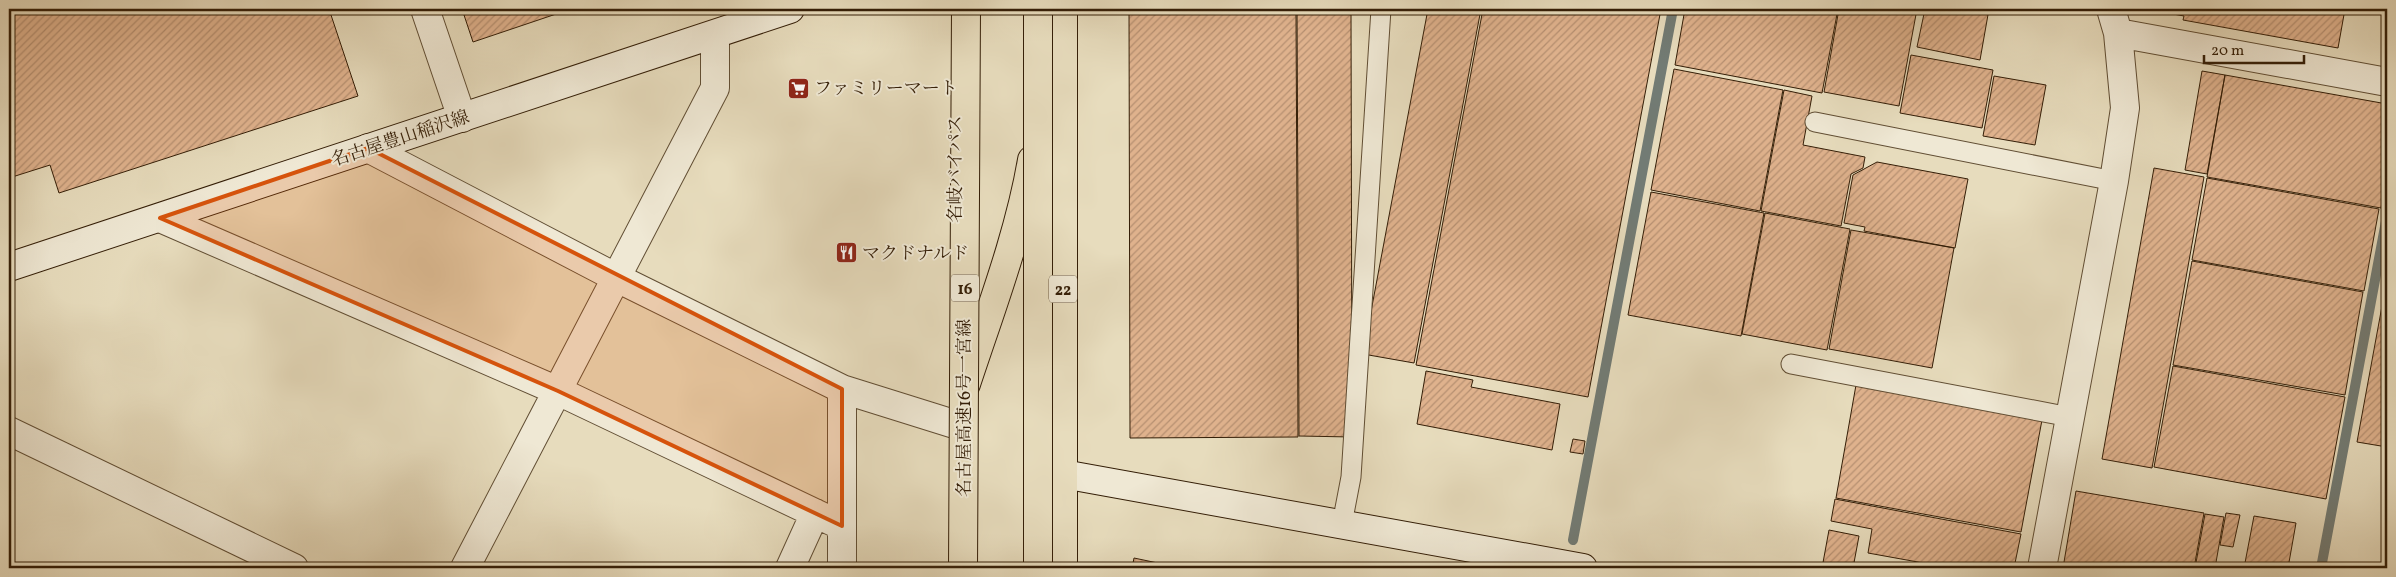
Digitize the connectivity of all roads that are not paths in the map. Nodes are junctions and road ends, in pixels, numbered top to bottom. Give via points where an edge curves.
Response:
1 (425, 9) edge
2 (790, 9) edge
3 (955, 9) edge
4 (966, 9) edge
5 (1038, 9) edge
6 (1051, 9) edge
7 (1063, 9) edge
8 (1381, 9) edge
9 (2114, 21) edge
10 (715, 35) junction
11 (2387, 82) edge
12 (462, 118) junction
13 (1815, 122) dead end
14 (368, 148) junction
15 (2114, 181) junction
16 (160, 218) junction
17 (9, 267) edge
18 (617, 278) junction
19 (1790, 364) dead end
20 (842, 389) junction
21 (558, 391) junction
22 (2070, 417) junction
23 (954, 424) junction
24 (9, 431) edge
25 (1063, 474) junction
26 (815, 513) junction
27 (1342, 524) junction
28 (842, 526) junction
29 (294, 568) edge
30 (465, 568) edge
31 (790, 568) edge
32 (842, 568) edge
33 (954, 568) edge
34 (964, 568) edge
35 (1038, 568) edge
36 (1063, 568) edge
37 (1583, 568) edge
38 (2042, 568) edge

1 - 12 street
2 - 10 street, 名古屋豊山稲沢線
3 - 23 highway, 名岐バイパス
4 - 34 highway, 名古屋高速16号一宮線 / 16, bridge
5 - 35 highway, bridge
6 - 23 highway via 1047,67 1028,185
7 - 25 highway, 22
8 - 27 lane via 1351,477
9 - 11 street
9 - 15 street via 2125,108
10 - 12 street, 名古屋豊山稲沢線
10 - 18 street via 716,88
12 - 14 street, 名古屋豊山稲沢線
13 - 15 lane
14 - 16 street, 名古屋豊山稲沢線
14 - 18 street
15 - 22 street
16 - 17 street, 名古屋豊山稲沢線
16 - 21 street
18 - 20 street
18 - 21 street
19 - 22 lane
20 - 23 street
20 - 28 street
21 - 26 street
21 - 30 street
22 - 38 street
23 - 33 highway, 名岐バイパス
24 - 29 street
25 - 27 street
25 - 36 highway, 22
26 - 28 street
26 - 31 street
27 - 37 street
28 - 32 street

